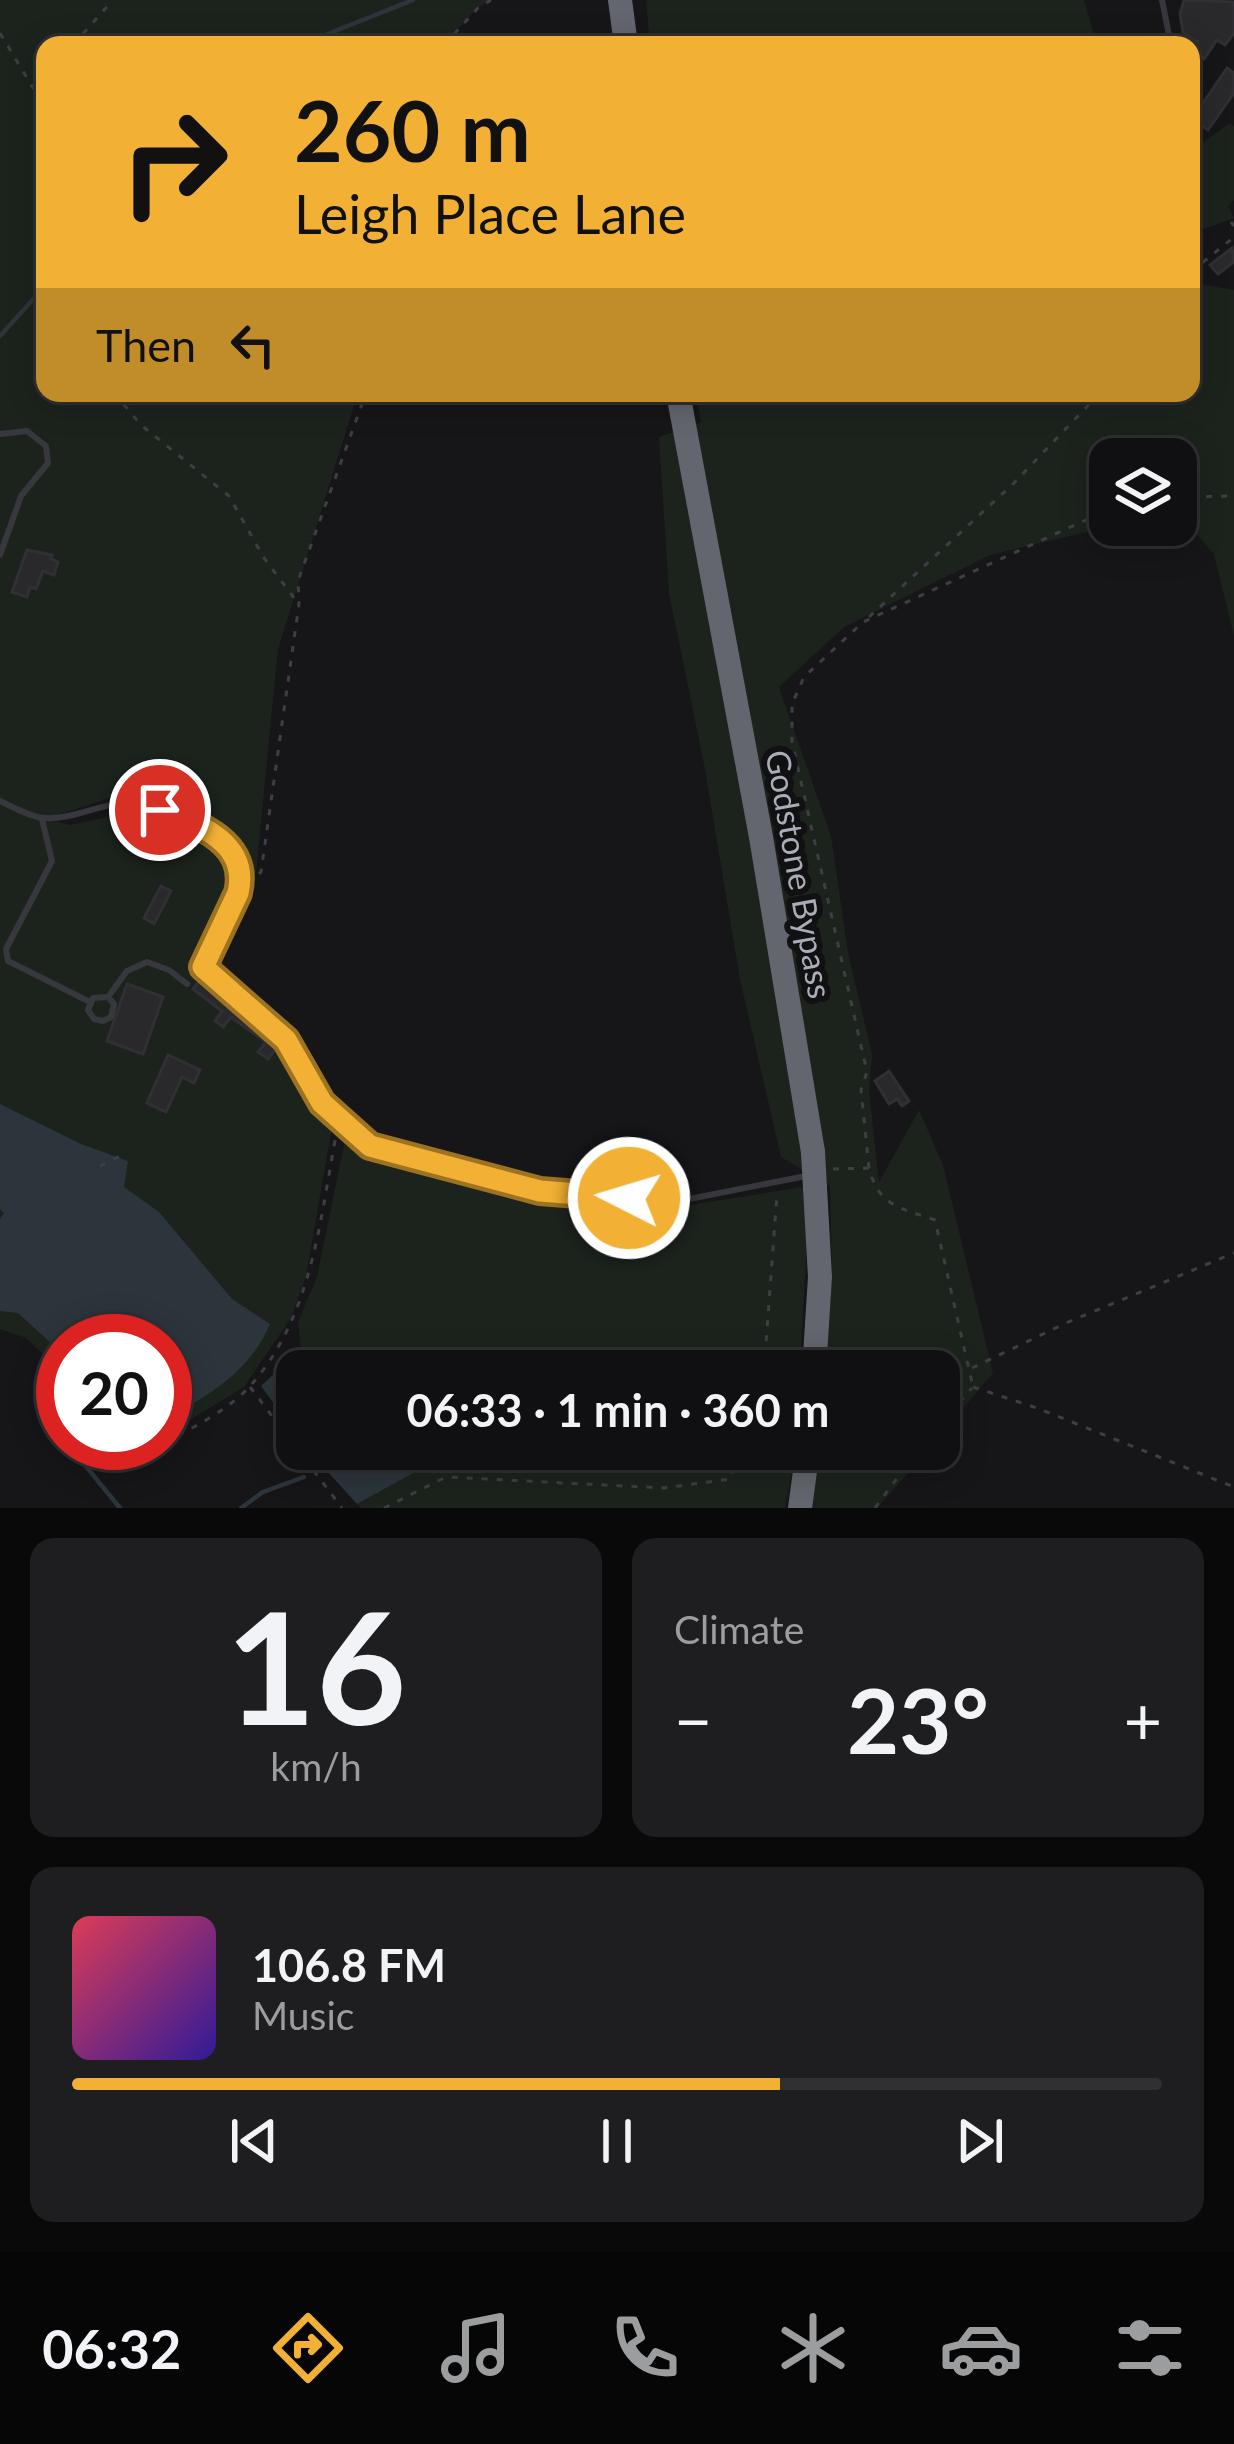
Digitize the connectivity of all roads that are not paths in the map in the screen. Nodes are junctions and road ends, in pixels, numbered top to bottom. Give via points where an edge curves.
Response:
1 (620, 0) edge
2 (1162, 0) edge
3 (625, 36) edge
4 (1170, 36) edge
5 (680, 402) edge
6 (0, 434) edge
7 (0, 555) edge
8 (0, 801) edge
9 (42, 819) junction
10 (187, 984) dead end
11 (108, 998) junction
12 (90, 1002) junction
13 (808, 1183) junction
14 (815, 1350) edge
15 (805, 1470) edge
16 (800, 1508) edge

1 - 3 highway
2 - 4 lane
5 - 13 highway, Godstone Bypass, bridge via 823,1160
6 - 7 lane via 27,431 46,446 48,463 21,496
8 - 9 lane
9 - 12 lane via 52,862 6,949 8,961
9 - 13 lane via 127,803 205,826 235,854 238,893 203,967 286,1040 322,1103 370,1146 540,1191 674,1202 778,1180
10 - 11 lane via 148,962 127,971
11 - 12 lane
11 - 12 lane via 114,1013 103,1022 90,1014
13 - 14 highway, Godstone Bypass via 820,1277
15 - 16 highway

